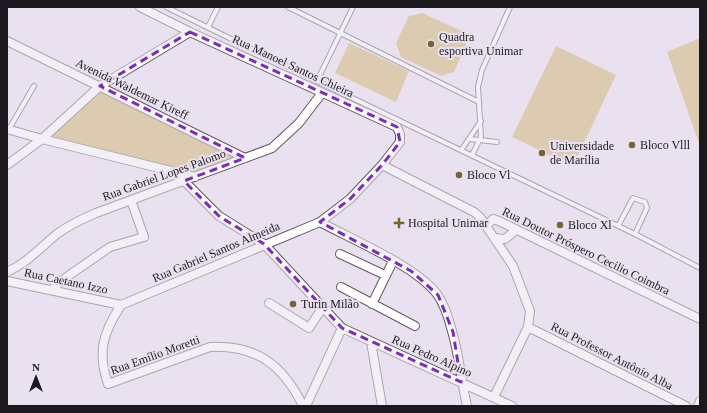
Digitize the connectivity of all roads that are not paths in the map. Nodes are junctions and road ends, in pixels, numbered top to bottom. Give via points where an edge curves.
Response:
1 (140, 7) edge
2 (166, 7) edge
3 (218, 7) edge
4 (288, 7) edge
5 (353, 7) edge
6 (510, 7) edge
7 (208, 27) junction
8 (190, 32) junction
9 (340, 33) junction
10 (7, 41) edge
11 (317, 81) junction
12 (34, 86) dead end
13 (100, 86) junction
14 (322, 93) junction
15 (479, 102) junction
16 (481, 121) junction
17 (8, 129) edge
18 (42, 139) junction
19 (470, 140) junction
20 (480, 141) junction
21 (497, 142) dead end
22 (462, 149) junction
23 (472, 155) junction
24 (245, 158) junction
25 (7, 165) edge
26 (382, 165) junction
27 (195, 177) junction
28 (184, 181) junction
29 (131, 200) junction
30 (320, 222) junction
31 (486, 226) junction
32 (618, 226) junction
33 (516, 230) junction
34 (635, 234) junction
35 (494, 238) junction
36 (264, 244) junction
37 (340, 254) dead end
38 (393, 261) junction
39 (700, 268) edge
40 (7, 272) edge
41 (385, 276) junction
42 (7, 281) edge
43 (341, 287) dead end
44 (51, 290) junction
45 (269, 303) dead end
46 (372, 304) junction
47 (121, 305) junction
48 (323, 308) junction
49 (700, 319) edge
50 (415, 326) dead end
51 (528, 327) junction
52 (342, 328) junction
53 (371, 342) junction
54 (461, 382) junction
55 (494, 397) junction
56 (700, 401) edge
57 (305, 406) edge
58 (382, 406) edge
59 (467, 406) edge
60 (512, 406) edge
61 (686, 406) edge
62 (698, 406) edge

1 - 8 street, Rua Manoel Santos Chieira
2 - 7 lane
3 - 7 lane
4 - 9 lane
5 - 9 lane
6 - 15 lane via 482,70 478,87
7 - 11 lane
8 - 13 street
8 - 14 street, Rua Manoel Santos Chieira
9 - 11 lane
9 - 15 lane
10 - 13 street, Avenida Waldemar Kireff
11 - 22 lane
12 - 17 lane
13 - 18 street
13 - 24 street, Avenida Waldemar Kireff
14 - 24 street, Rua Gabriel Lopes Palomo via 299,123 272,148
14 - 26 street, Rua Manoel Santos Chieira via 397,127 400,142
15 - 16 lane
16 - 19 lane
16 - 20 lane
17 - 18 street
18 - 25 street
18 - 27 street
19 - 20 lane
19 - 22 lane
20 - 21 lane
20 - 23 lane
22 - 23 lane
23 - 32 lane
24 - 27 street, Rua Gabriel Lopes Palomo
26 - 30 street, Rua Gabriel Santos Almeida via 350,199
26 - 31 street, Rua Doutor Próspero Cecilio Coimbra via 474,212
27 - 28 street, Rua Gabriel Lopes Palomo
28 - 29 street, Rua Gabriel Lopes Palomo
28 - 36 street via 219,216
29 - 40 street, Rua Gabriel Lopes Palomo via 75,222 28,260
29 - 44 street via 144,237 110,247
30 - 36 street, Rua Gabriel Santos Almeida
30 - 38 street
31 - 33 street, Rua Doutor Próspero Cecilio Coimbra via 493,219
31 - 35 street
32 - 34 lane
32 - 34 lane via 633,198 645,202 647,208
33 - 35 street via 505,239
33 - 49 street, Rua Doutor Próspero Cecilio Coimbra
34 - 39 lane
35 - 51 street via 513,266 524,294 530,311
36 - 47 street, Rua Gabriel Santos Almeida
36 - 48 street
37 - 41 street
38 - 41 street
38 - 54 street via 427,284 438,295 453,332
41 - 46 street
42 - 44 street, Rua Caetano Izzo
43 - 46 street
44 - 47 street, Rua Caetano Izzo
45 - 48 street via 309,328
46 - 50 street
47 - 57 street, Rua Emílio Moretti via 111,320 102,345 108,384 210,347 225,346 254,353 266,359 281,372
48 - 52 street
51 - 55 street
51 - 61 street, Rua Professor Antônio Alba
52 - 53 street, Rua Pedro Alpino
52 - 57 street
53 - 54 street, Rua Pedro Alpino
53 - 58 street
54 - 55 street, Rua Pedro Alpino
54 - 59 street
55 - 60 street, Rua Pedro Alpino
56 - 62 street

